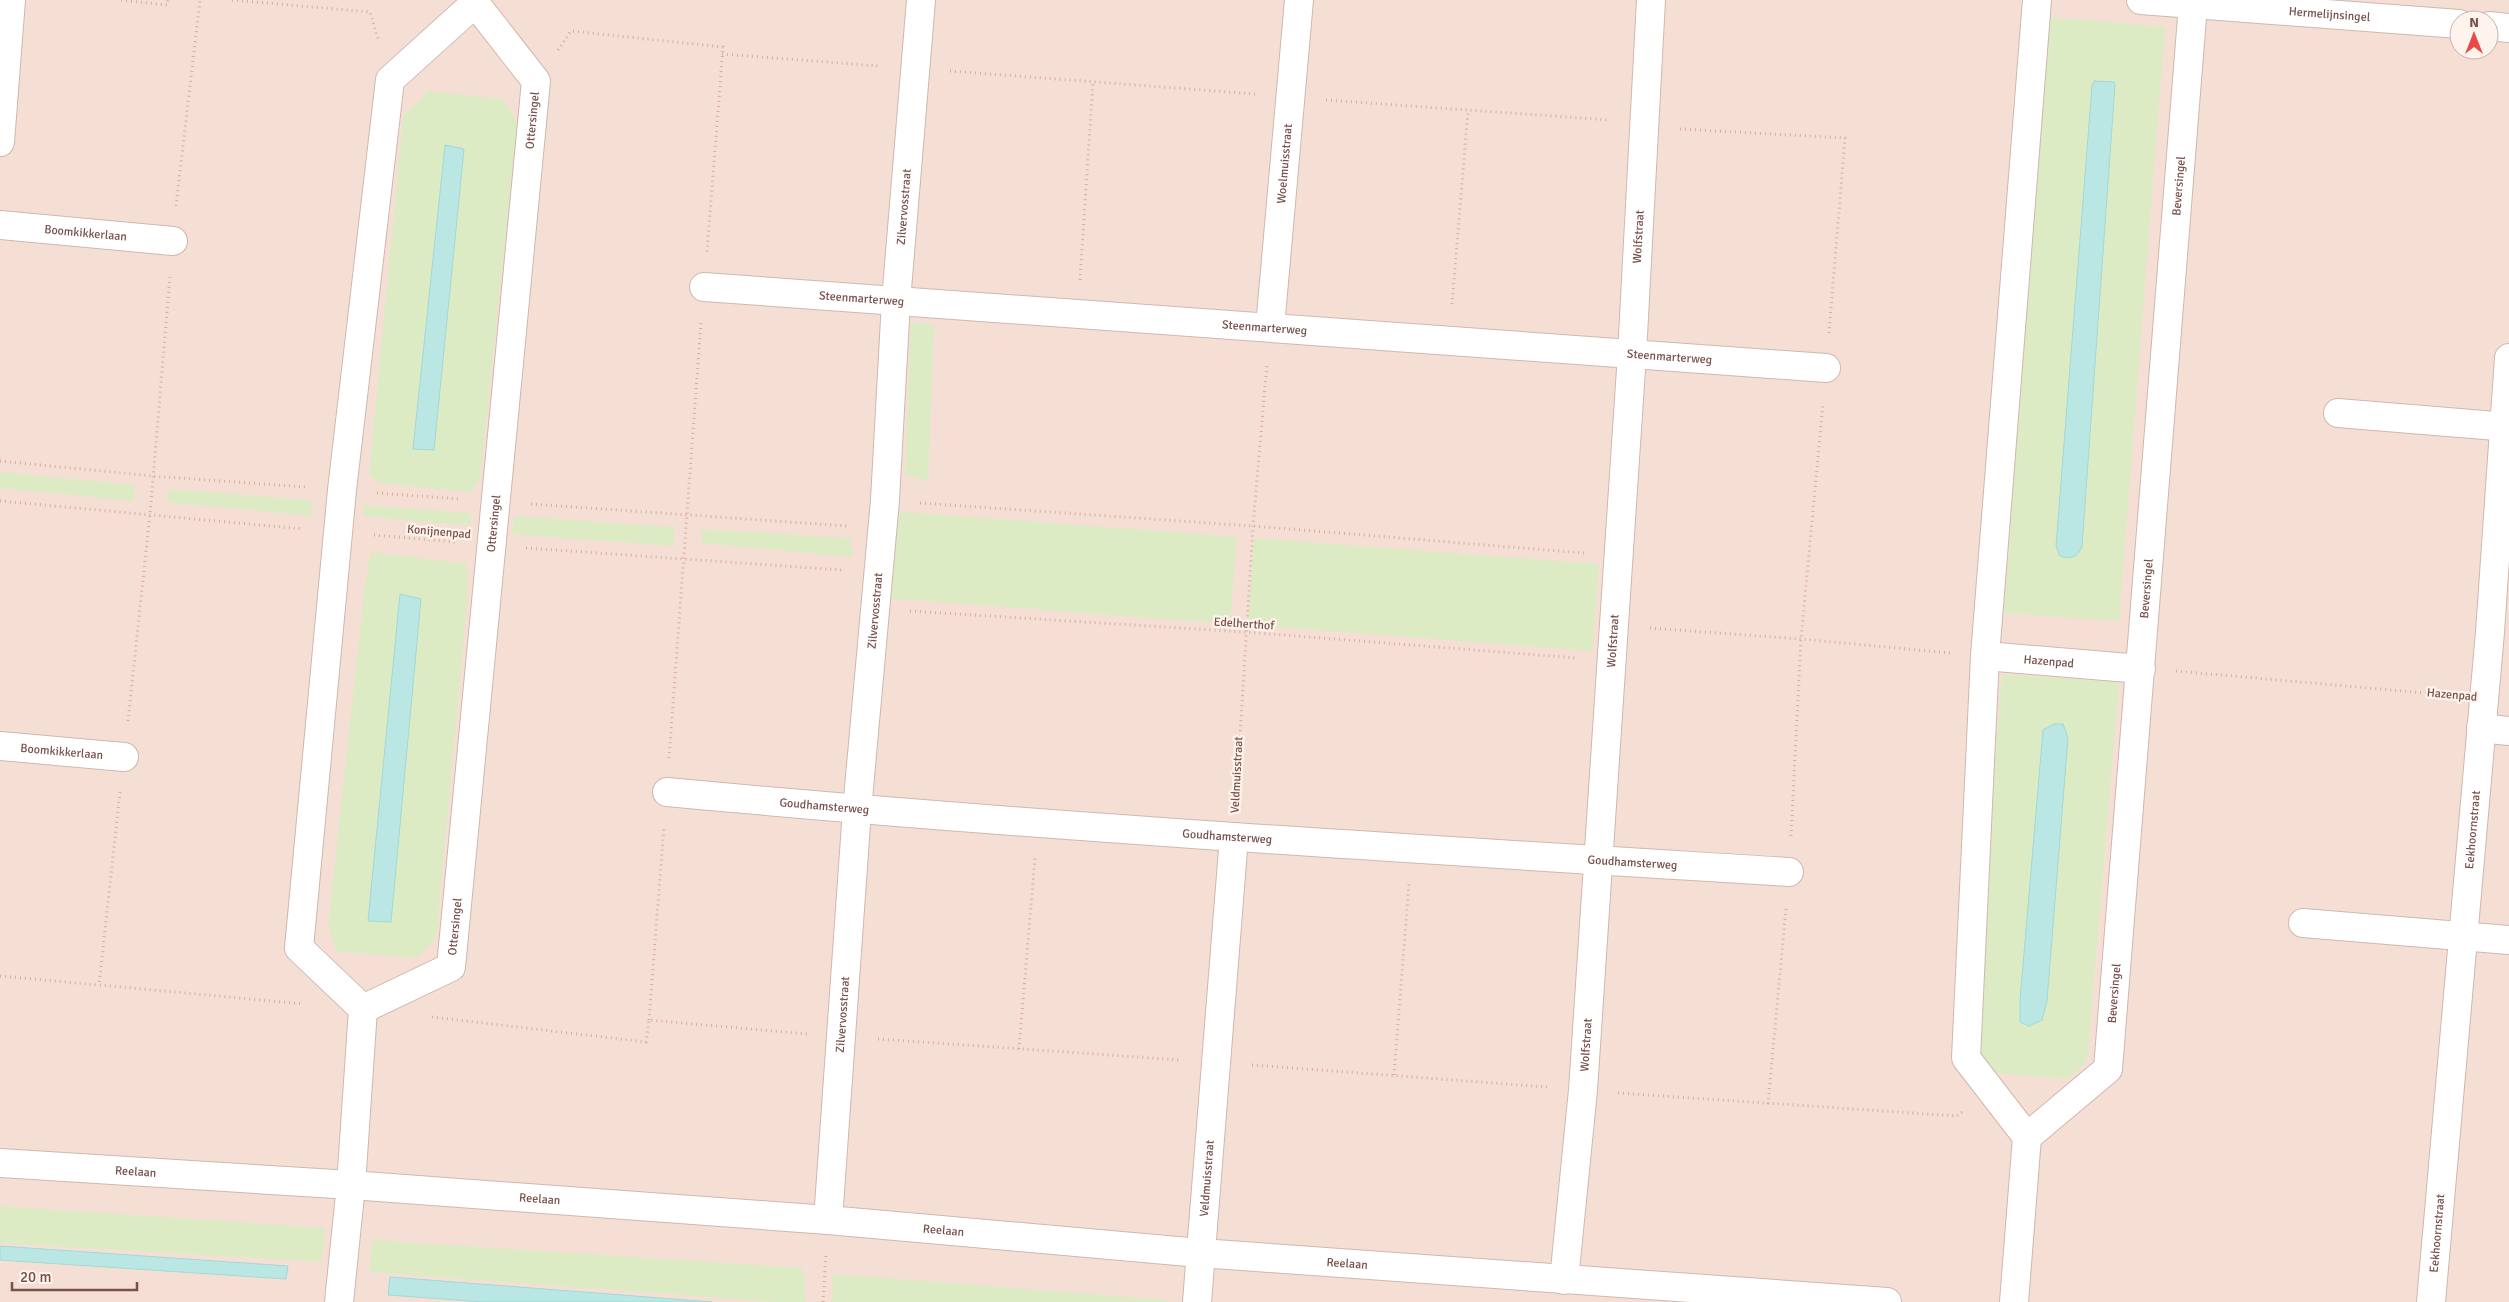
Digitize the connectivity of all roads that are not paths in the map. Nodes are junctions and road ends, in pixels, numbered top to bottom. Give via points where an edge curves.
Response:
1 (11, 0) edge
2 (921, 0) edge
3 (1299, 0) edge
4 (1651, 0) edge
5 (2037, 0) edge
6 (2141, 0) edge
7 (475, 1) edge
8 (2193, 5) junction
9 (2449, 23) edge
10 (1, 129) edge
11 (0, 225) edge
12 (173, 241) road end
13 (704, 287) road end
14 (896, 301) junction
15 (1270, 327) junction
16 (1632, 354) junction
17 (2509, 358) edge
18 (1826, 368) road end
19 (2338, 413) dead end
20 (2507, 427) edge
21 (2500, 632) edge
22 (1985, 656) junction
23 (2141, 668) junction
24 (2481, 728) junction
25 (2509, 730) edge
26 (0, 746) edge
27 (124, 757) road end
28 (667, 792) road end
29 (857, 810) junction
30 (1234, 837) junction
31 (1597, 860) junction
32 (1790, 872) road end
33 (2304, 923) dead end
34 (2463, 937) junction
35 (2509, 940) edge
36 (363, 1009) junction
37 (2027, 1137) junction
38 (0, 1163) edge
39 (351, 1185) junction
40 (828, 1220) junction
41 (1200, 1253) junction
42 (1564, 1280) junction
43 (339, 1302) edge
44 (1197, 1302) edge
45 (1887, 1302) edge
46 (2014, 1302) edge
47 (2431, 1302) edge

1 - 10 street
2 - 14 street, Zilvervosstraat
3 - 15 street, Woelmuisstraat
4 - 16 street, Wolfstraat
5 - 22 street
6 - 8 street, Hermelijnsingel
7 - 36 street, Ottersingel via 390,80 342,490 299,948
7 - 36 street, Ottersingel via 536,81 451,967
8 - 9 street, Hermelijnsingel
8 - 23 street, Beversingel
11 - 12 street, Boomkikkerlaan
13 - 14 street, Steenmarterweg
14 - 15 street, Steenmarterweg
14 - 29 street, Zilvervosstraat via 885,500
15 - 16 street, Steenmarterweg
16 - 18 street, Steenmarterweg
16 - 31 street, Wolfstraat
17 - 20 street, Eekhoornstraat
19 - 20 street
20 - 21 street, Eekhoornstraat
21 - 24 street, Eekhoornstraat via 2484,698
22 - 23 street, Hazenpad
22 - 37 street via 1966,1058
23 - 37 street, Beversingel via 2108,1069
24 - 25 street
24 - 34 street, Eekhoornstraat
26 - 27 street, Boomkikkerlaan
28 - 29 street, Goudhamsterweg
29 - 30 street, Goudhamsterweg
29 - 40 street, Zilvervosstraat
30 - 31 street, Goudhamsterweg
30 - 41 street, Veldmuisstraat
31 - 32 street, Goudhamsterweg
31 - 42 street, Wolfstraat via 1583,1090
33 - 34 street
34 - 35 street
34 - 47 street, Eekhoornstraat
36 - 39 street
37 - 46 street
38 - 39 street, Reelaan
39 - 40 street, Reelaan
39 - 43 street
40 - 41 street, Reelaan
41 - 42 street, Reelaan
41 - 44 street, Veldmuisstraat
42 - 45 street, Reelaan

